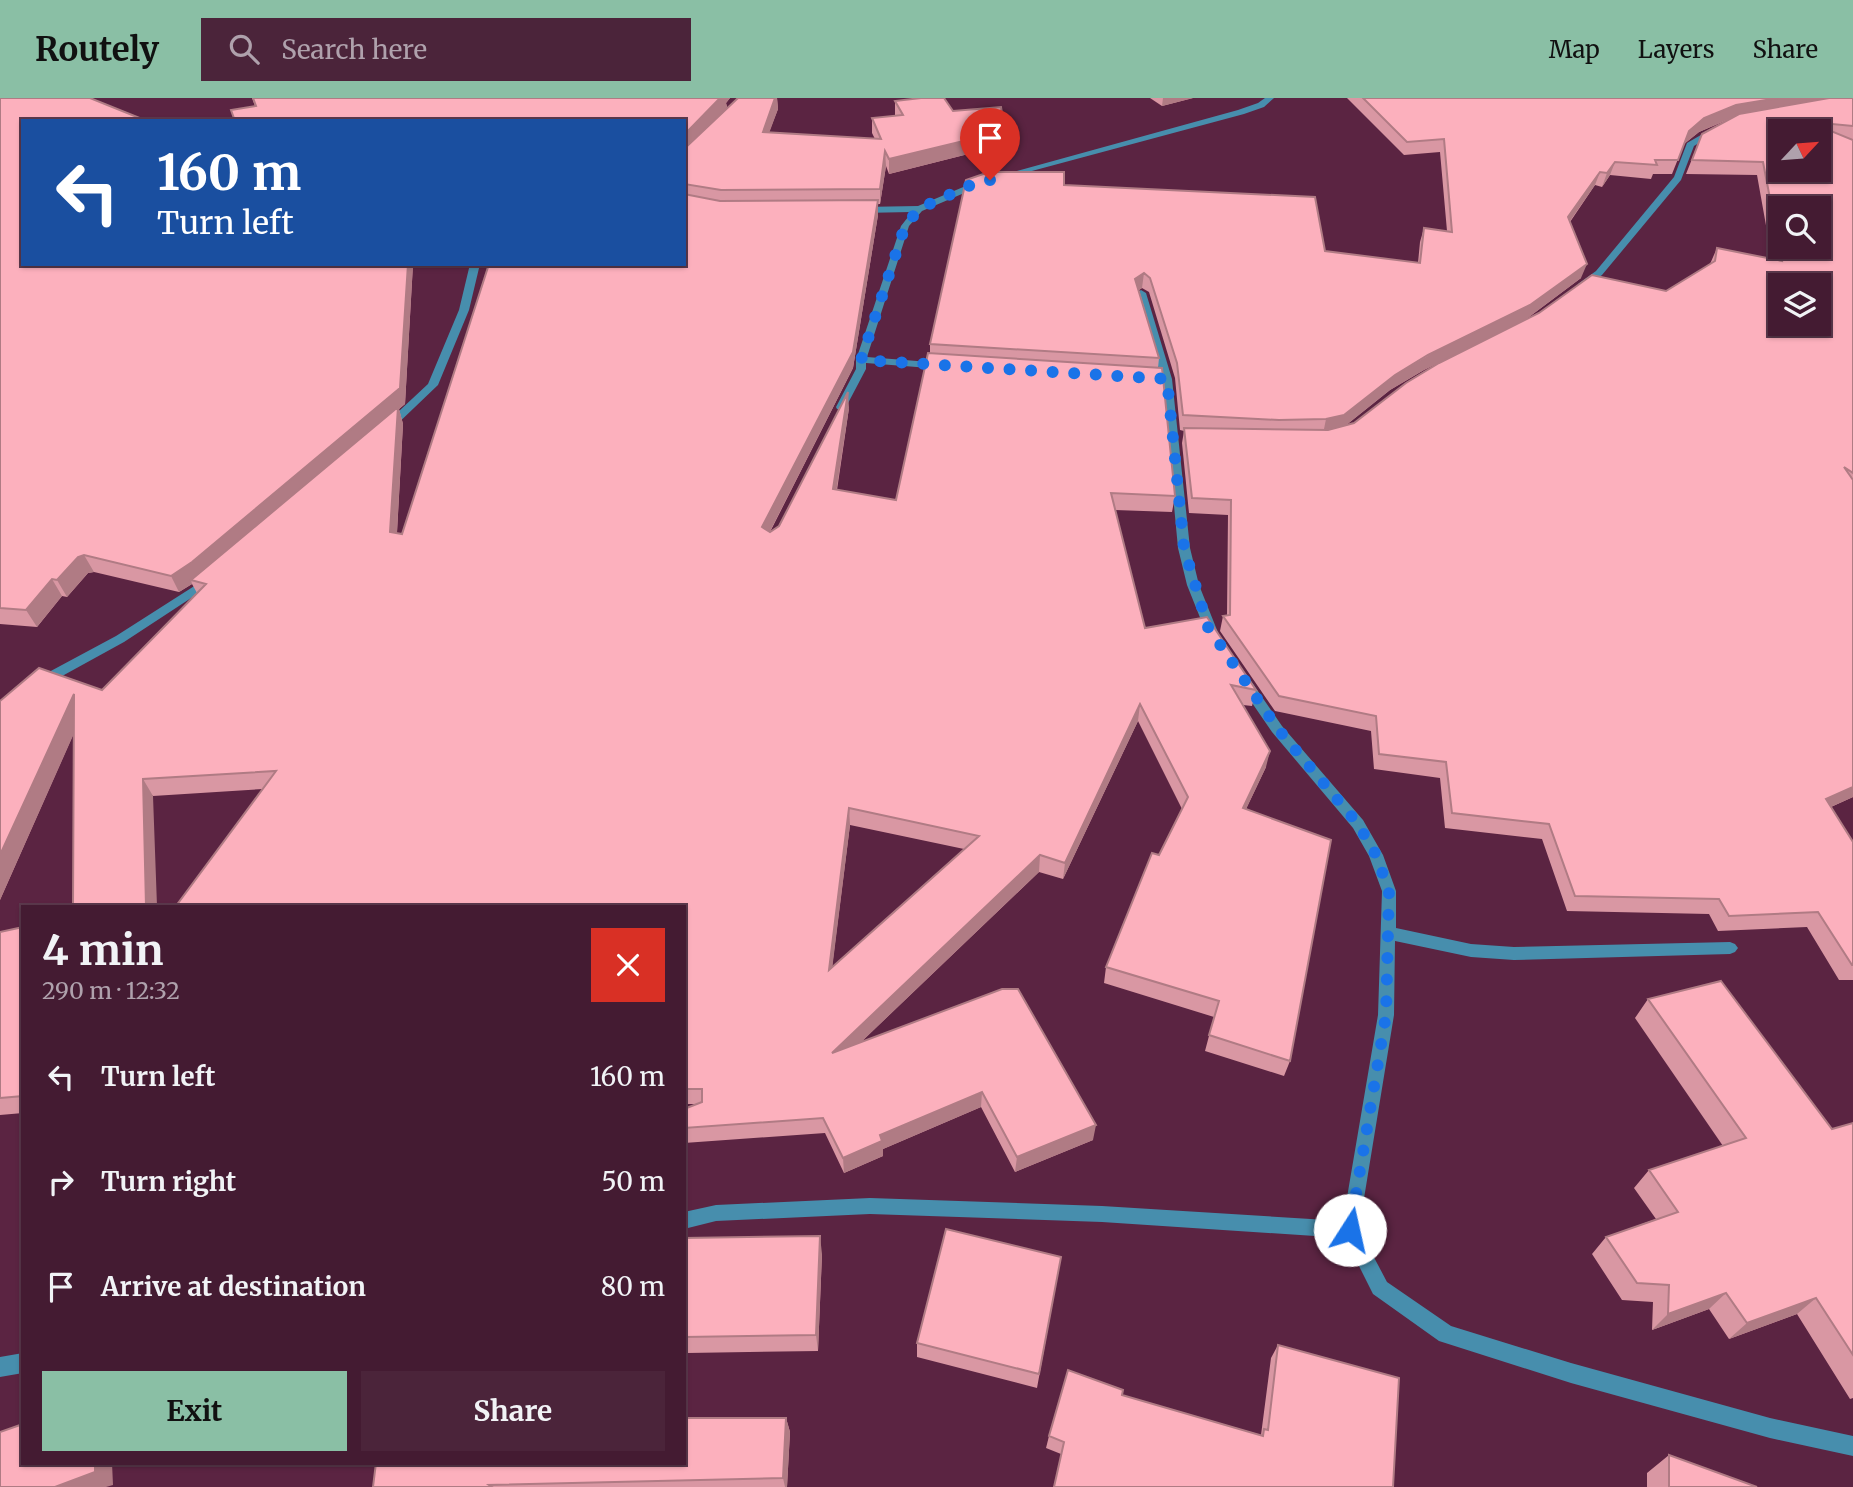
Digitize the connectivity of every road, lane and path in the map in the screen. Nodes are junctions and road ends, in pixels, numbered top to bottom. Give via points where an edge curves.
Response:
1 (1269, 98) edge
2 (1722, 127) edge
3 (919, 209) junction
4 (857, 210) edge
5 (475, 266) edge
6 (1141, 293) edge
7 (1569, 296) edge
8 (861, 360) junction
9 (950, 366) edge
10 (833, 423) edge
11 (381, 433) edge
12 (216, 576) edge
13 (1219, 645) edge
14 (1231, 663) edge
15 (24, 691) edge
16 (1389, 933) junction
17 (1730, 948) dead end
18 (686, 1220) edge
19 (1350, 1230) junction
20 (21, 1363) edge
21 (0, 1367) edge
22 (1853, 1446) edge

1 - 3 street via 1241,112 968,186
2 - 7 street via 1690,145 1678,178 1650,213 1599,273
3 - 4 street
3 - 8 street via 905,226
5 - 11 street via 464,310 433,385
6 - 13 street via 1161,352 1160,379 1179,436 1184,548 1208,627
8 - 9 street
8 - 10 street via 861,369
12 - 15 street via 120,639
14 - 16 street via 1278,729 1358,824 1389,891
16 - 17 street via 1482,952
16 - 19 street via 1386,1015
18 - 19 street via 716,1213 870,1206 1102,1214
19 - 22 street via 1380,1288 1446,1334 1571,1373
20 - 21 street

